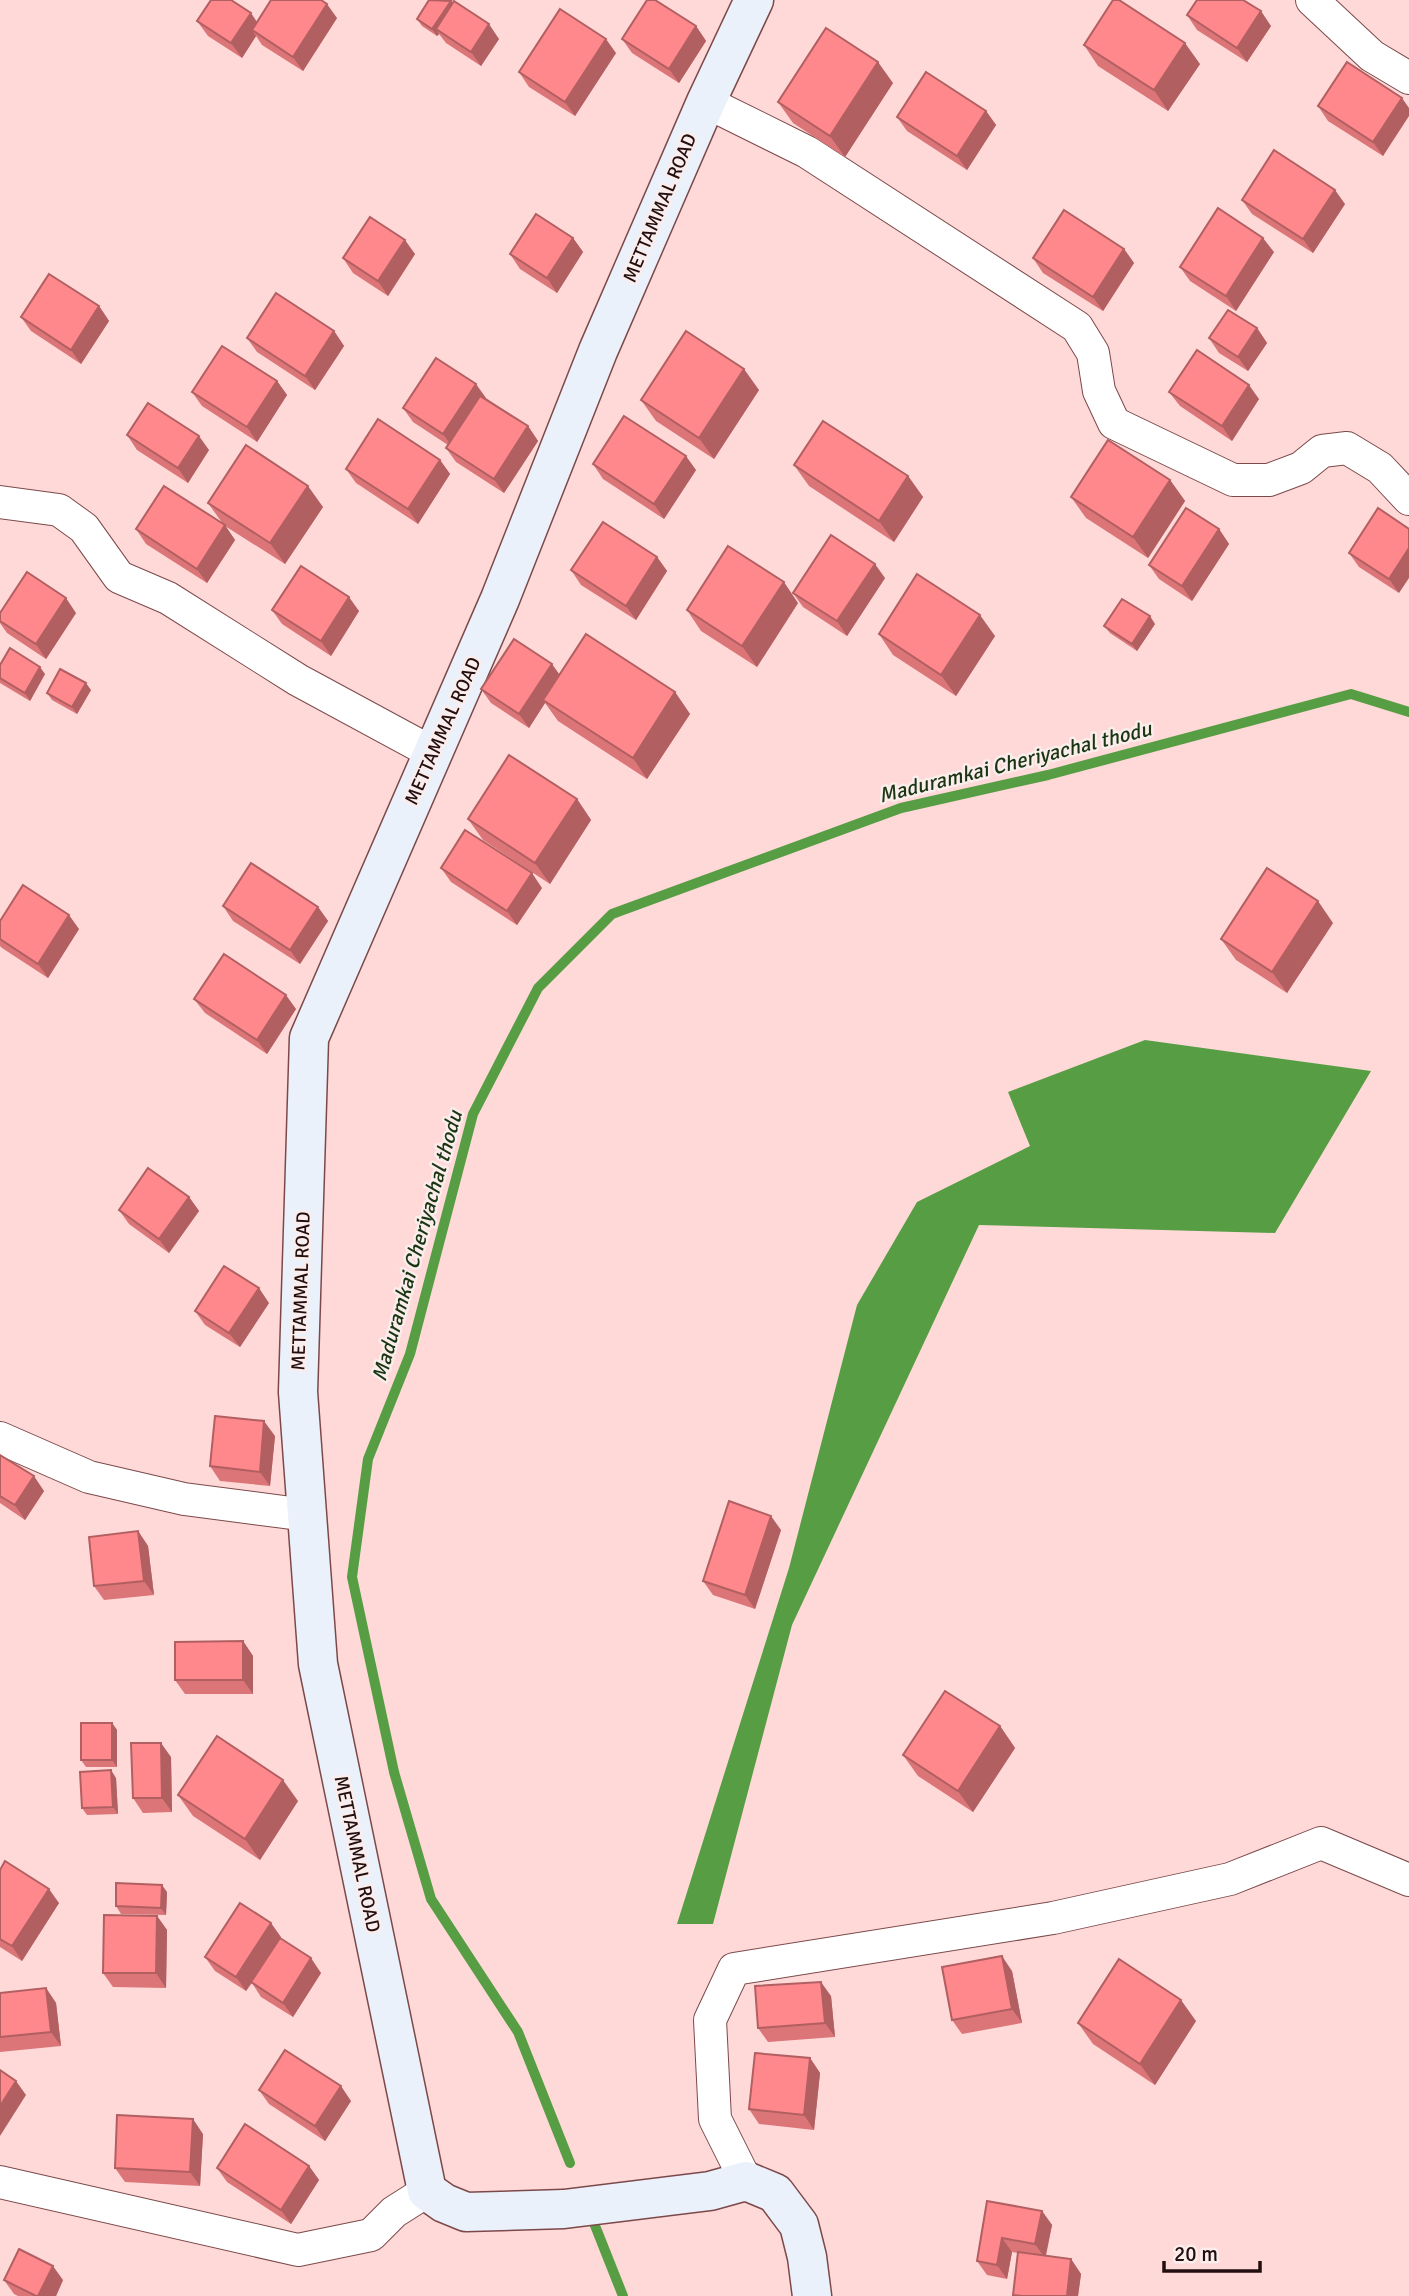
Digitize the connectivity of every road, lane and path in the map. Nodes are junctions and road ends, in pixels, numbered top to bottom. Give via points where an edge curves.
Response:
1 (754, 0) edge
2 (1312, 0) edge
3 (1409, 78) edge
4 (706, 102) junction
5 (1409, 499) edge
6 (0, 502) edge
7 (433, 753) junction
8 (0, 1438) edge
9 (307, 1515) junction
10 (1409, 1880) edge
11 (746, 2181) junction
12 (0, 2182) edge
13 (427, 2191) junction
14 (812, 2296) edge

1 - 4 main road, METTAMMAL ROAD
2 - 3 street via 1373,56
4 - 5 street via 807,152 1077,327 1093,353 1099,391 1114,423 1233,480 1269,480 1301,468 1322,452 1347,448 1380,468
4 - 7 main road, METTAMMAL ROAD
6 - 7 street via 60,510 84,528 119,577 169,597 298,680
7 - 9 main road, METTAMMAL ROAD via 309,1038 298,1392
8 - 9 street via 89,1477 184,1499
9 - 13 main road, METTAMMAL ROAD via 318,1664
10 - 11 street via 1321,1843 1230,1879 1053,1918 734,1969 710,2020 715,2119
11 - 13 main road via 710,2191 564,2209 466,2212
11 - 14 main road via 775,2193 799,2225
12 - 13 street via 298,2250 371,2235 394,2212

